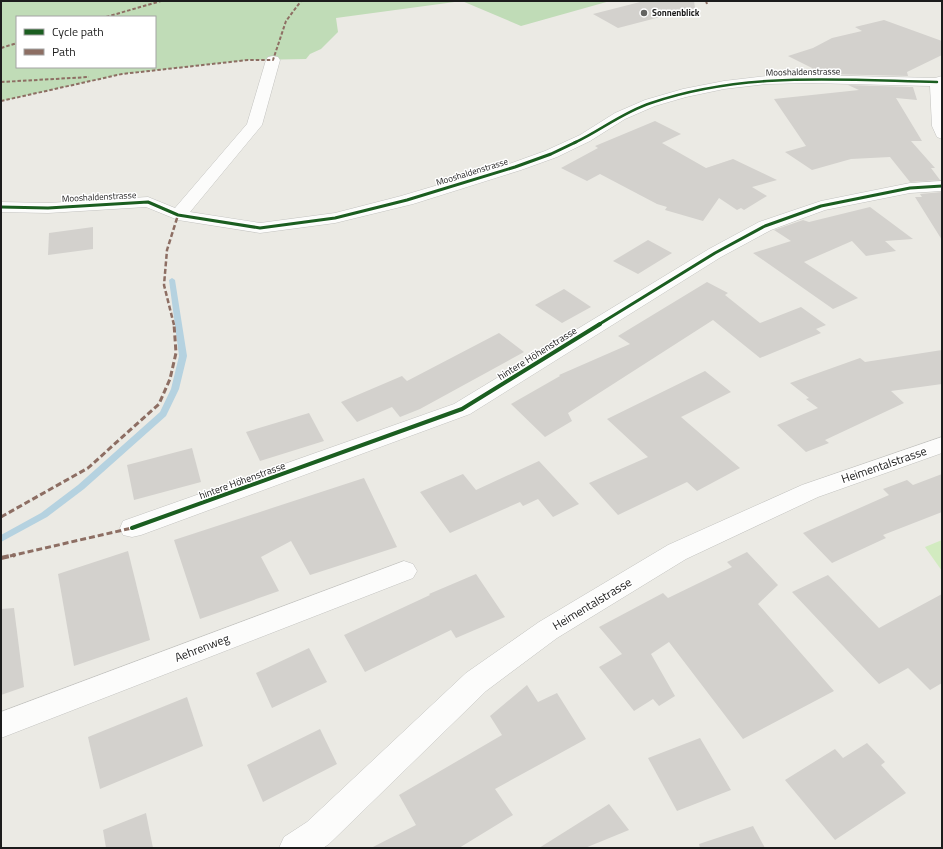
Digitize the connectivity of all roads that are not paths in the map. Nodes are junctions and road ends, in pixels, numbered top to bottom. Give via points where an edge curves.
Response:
1 (273, 60) dead end
2 (940, 81) edge
3 (942, 134) edge
4 (942, 186) edge
5 (1, 207) edge
6 (178, 215) junction
7 (942, 445) edge
8 (132, 528) dead end
9 (404, 571) dead end
10 (1, 725) edge
11 (295, 848) edge

1 - 6 street via 254,125
2 - 3 street via 938,107
2 - 6 street, Mooshaldenstrasse via 811,79 724,85 650,103 620,116 585,138 515,167 407,200 342,216 260,228
4 - 8 street, hintere Höhenstrasse via 910,188 821,206 765,226 715,253 462,409
5 - 6 street, Mooshaldenstrasse via 48,208 148,202
7 - 11 street, Heimentalstrasse via 810,491 677,552 548,630 476,682 318,833
9 - 10 street, Aehrenweg

